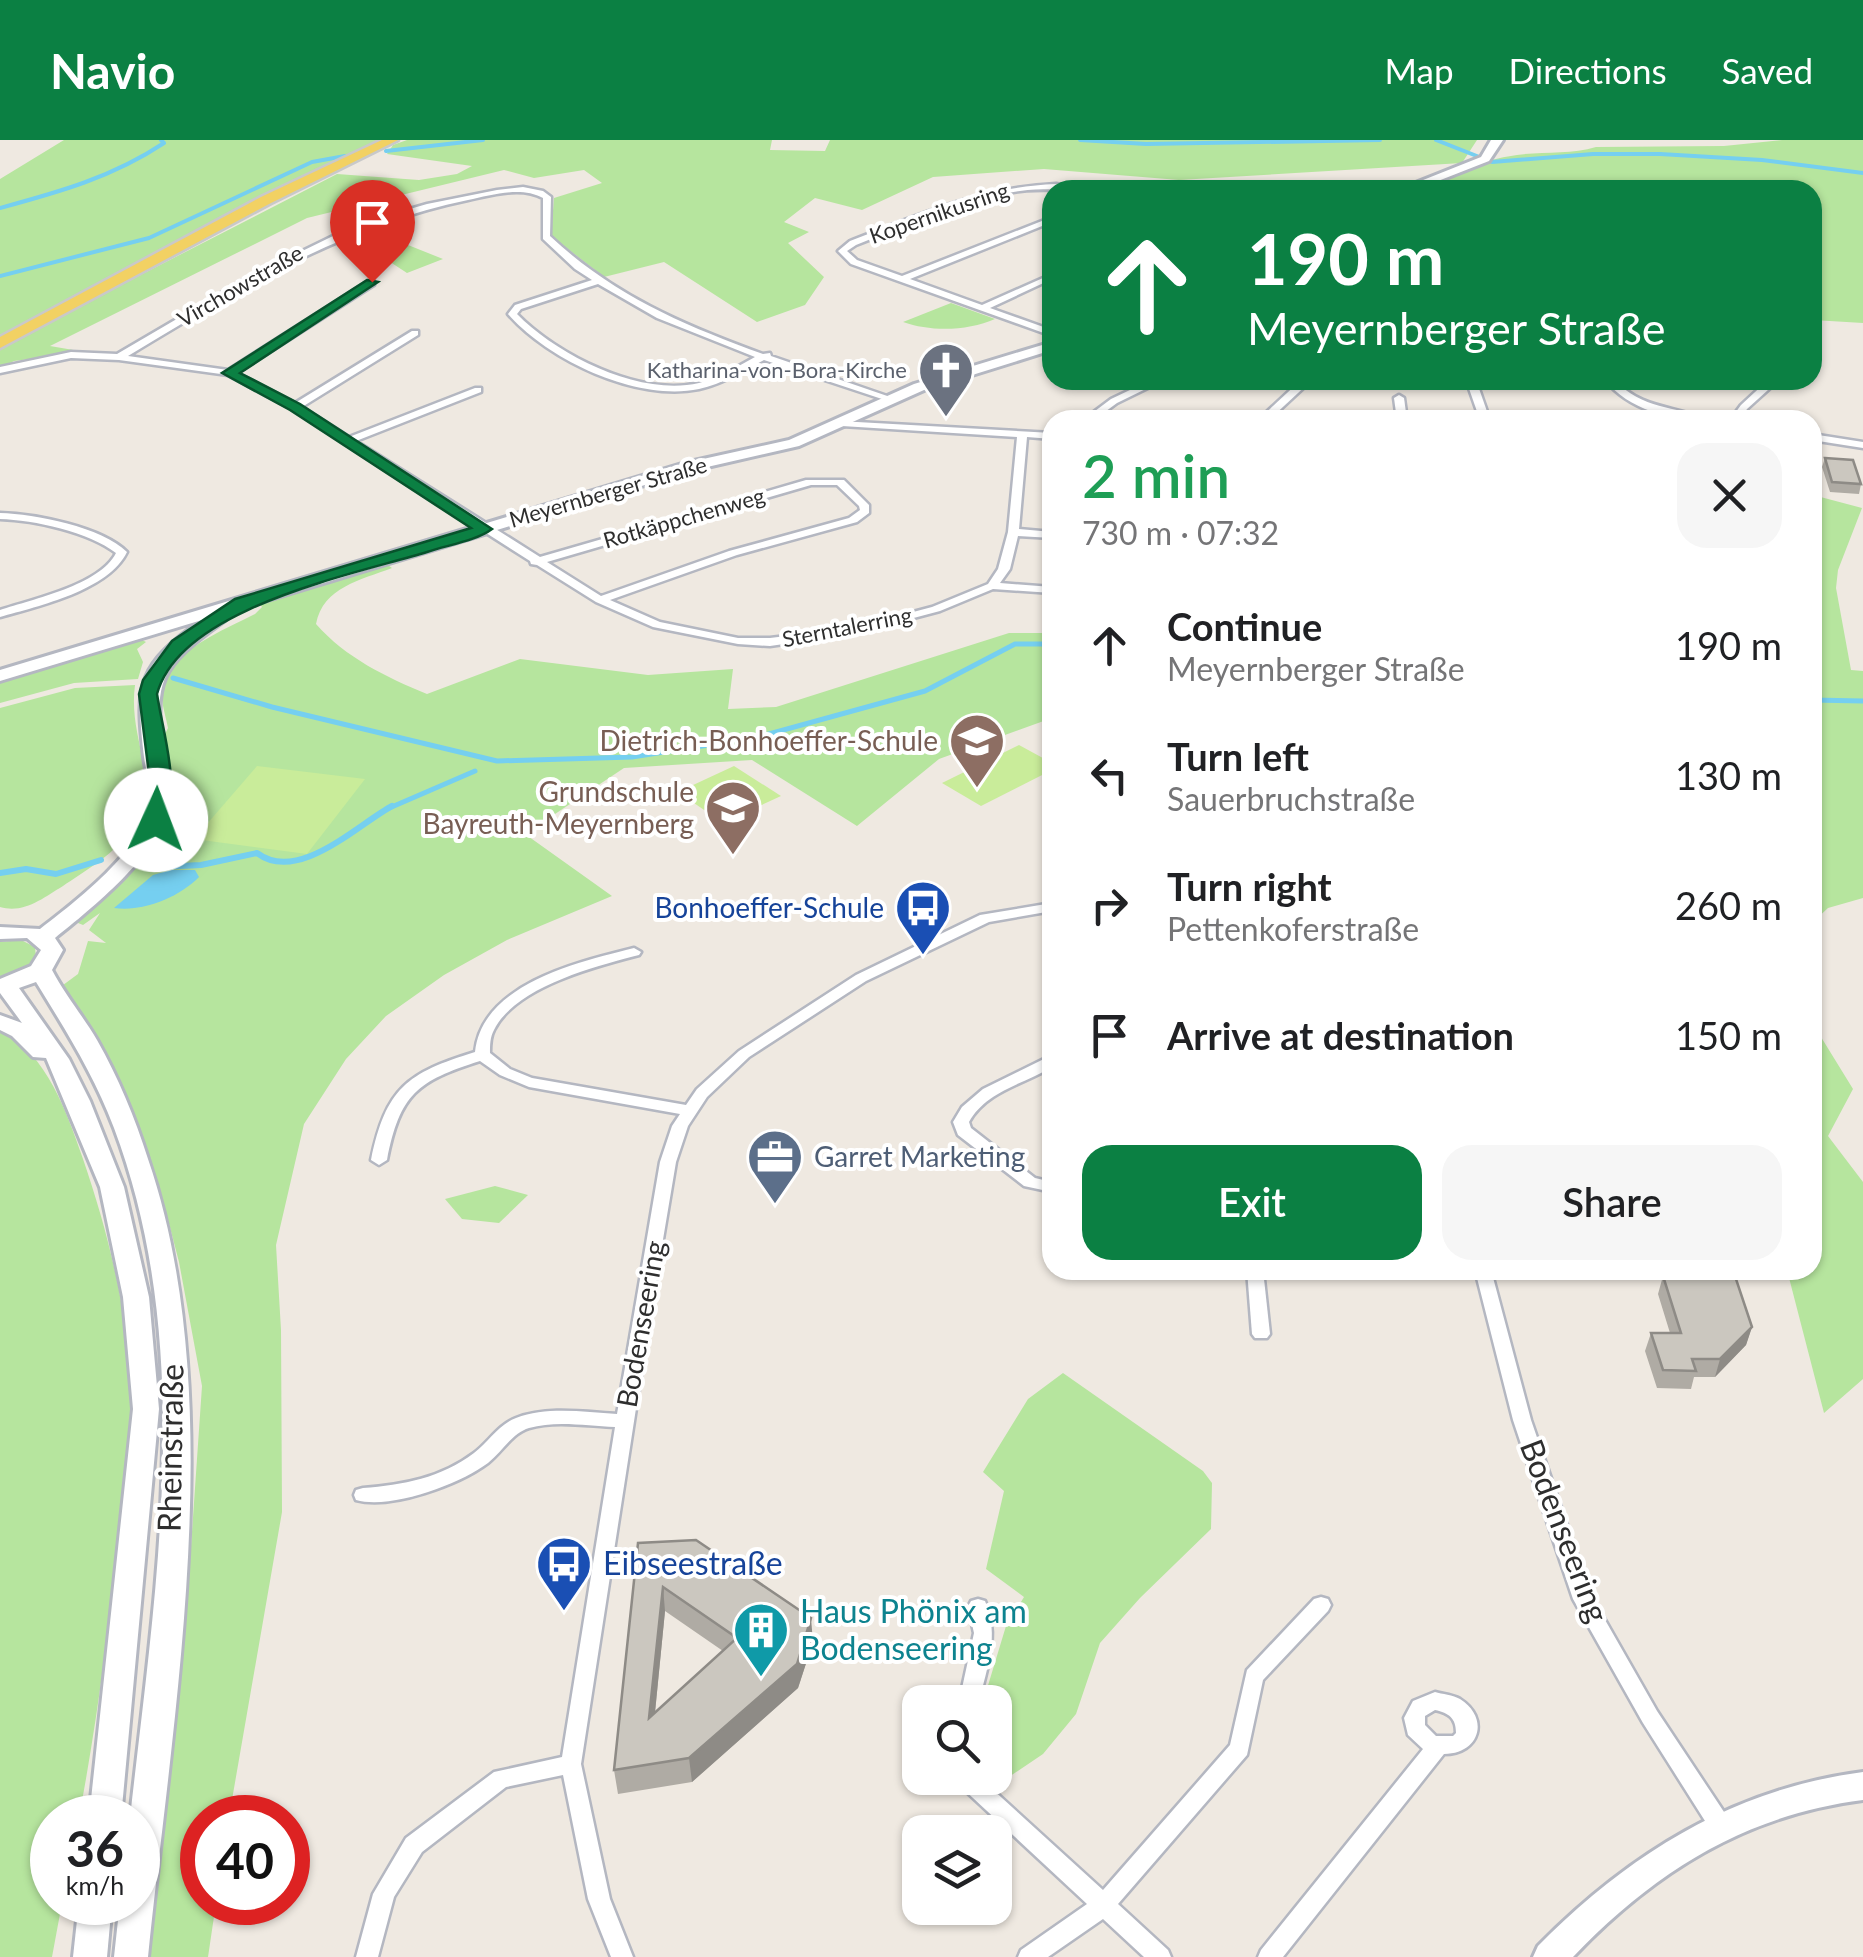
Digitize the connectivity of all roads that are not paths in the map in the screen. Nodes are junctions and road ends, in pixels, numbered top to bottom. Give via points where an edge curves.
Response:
1 (392, 140) edge
2 (1498, 140) edge
3 (1429, 180) edge
4 (1042, 185) edge
5 (1042, 222) edge
6 (902, 279) junction
7 (599, 280) junction
8 (1042, 281) edge
9 (372, 282) dead end
10 (982, 308) junction
11 (1042, 329) edge
12 (415, 333) dead end
13 (0, 342) edge
14 (1042, 349) edge
15 (766, 355) junction
16 (119, 357) junction
17 (0, 370) edge
18 (230, 373) junction
19 (478, 390) dead end
20 (1138, 390) edge
21 (1296, 390) edge
22 (1617, 390) edge
23 (1763, 390) edge
24 (1400, 398) dead end
25 (891, 400) junction
26 (295, 407) junction
27 (1102, 410) edge
28 (1274, 410) edge
29 (1401, 410) edge
30 (1665, 410) edge
31 (1742, 410) edge
32 (842, 424) junction
33 (1022, 434) junction
34 (1042, 435) edge
35 (1822, 439) edge
36 (348, 441) junction
37 (1863, 445) edge
38 (0, 516) edge
39 (484, 529) junction
40 (1012, 532) junction
41 (1042, 534) edge
42 (535, 562) junction
43 (992, 586) junction
44 (1042, 589) edge
45 (600, 600) junction
46 (242, 603) junction
47 (0, 614) edge
48 (157, 628) junction
49 (179, 645) junction
50 (0, 676) edge
51 (1042, 908) edge
52 (0, 934) edge
53 (35, 934) junction
54 (634, 952) dead end
55 (41, 970) junction
56 (3, 986) edge
57 (0, 1022) edge
58 (482, 1054) junction
59 (58, 1059) junction
60 (1042, 1067) edge
61 (689, 1110) junction
62 (380, 1160) dead end
63 (1042, 1185) edge
64 (1256, 1280) edge
65 (1485, 1280) edge
66 (1260, 1334) dead end
67 (624, 1421) junction
68 (363, 1495) dead end
69 (1321, 1605) dead end
70 (978, 1607) dead end
71 (973, 1685) edge
72 (1437, 1747) dead end
73 (571, 1764) junction
74 (1863, 1786) edge
75 (108, 1795) edge
76 (147, 1795) edge
77 (984, 1795) edge
78 (1720, 1825) junction
79 (1102, 1907) junction
80 (93, 1925) edge
81 (134, 1925) edge
82 (90, 1957) edge
83 (131, 1957) edge
84 (367, 1957) edge
85 (622, 1957) edge
86 (1030, 1957) edge
87 (1160, 1957) edge
88 (1269, 1957) edge
89 (1550, 1957) edge

1 - 13 main road
2 - 3 street via 1479,160
4 - 6 street, Kopernikusring via 996,190 842,251 848,260
5 - 6 street
6 - 10 street, Kopernikusring
7 - 15 street via 658,316
7 - 15 street via 512,310 529,335 602,371 655,386 704,384
7 - 16 street, Virchowstraße via 546,236 541,192 508,190 345,230
8 - 10 street
9 - 18 street
10 - 11 street, Kopernikusring
12 - 26 street
14 - 25 street
15 - 25 street
16 - 17 street, Sterntalerring via 70,355
16 - 18 street, Sterntalerring
18 - 26 street, Sterntalerring
19 - 36 street
20 - 27 street
21 - 28 street
22 - 30 street
23 - 31 street
24 - 29 street
25 - 32 street
26 - 36 street, Sterntalerring
32 - 33 street, Meyernberger Straße
32 - 39 street, Meyernberger Straße
33 - 34 street, Meyernberger Straße
33 - 40 street
35 - 37 street
36 - 39 street, Sterntalerring
38 - 47 street via 83,534 122,552 113,569 94,580
39 - 42 street, Sterntalerring
39 - 46 street, Meyernberger Straße
40 - 41 street
40 - 43 street via 1004,569
42 - 45 street, Sterntalerring
42 - 45 street, Rotkäppchenweg via 810,482 833,480 864,504 860,516
43 - 44 street, Sterntalerring
43 - 45 street, Sterntalerring via 853,631 770,642 691,635
46 - 48 street, Meyernberger Straße
46 - 49 street
48 - 49 street via 175,632
48 - 50 street, Meyernberger Straße
49 - 53 street via 148,694 161,790 156,820 105,888
51 - 61 street, Bodenseering via 972,923 862,978 744,1054
52 - 53 street
53 - 55 street via 52,950
54 - 58 street via 587,964 500,1008 486,1027
55 - 56 street
55 - 76 street, Rheinstraße via 90,1048 143,1179 166,1286 178,1401
56 - 59 street, Rheinstraße
57 - 59 street
58 - 61 street via 528,1082
58 - 62 street via 418,1080 386,1118
59 - 75 street, Rheinstraße via 112,1187 136,1298 146,1408
60 - 63 street via 1000,1086 961,1122 964,1131
61 - 67 street, Bodenseering via 668,1162
64 - 66 street
65 - 78 street, Bodenseering via 1522,1420 1583,1600
67 - 68 street via 520,1424 456,1474 404,1493
67 - 73 street, Bodenseering
69 - 79 street via 1254,1676 1240,1749
70 - 71 street via 984,1633
72 - 88 street
73 - 84 street via 501,1779 414,1844 384,1894
73 - 85 street, Bodenseering via 599,1899
74 - 78 street
77 - 79 street
78 - 89 street via 1625,1887
79 - 86 street
79 - 87 street
80 - 82 street
81 - 83 street

